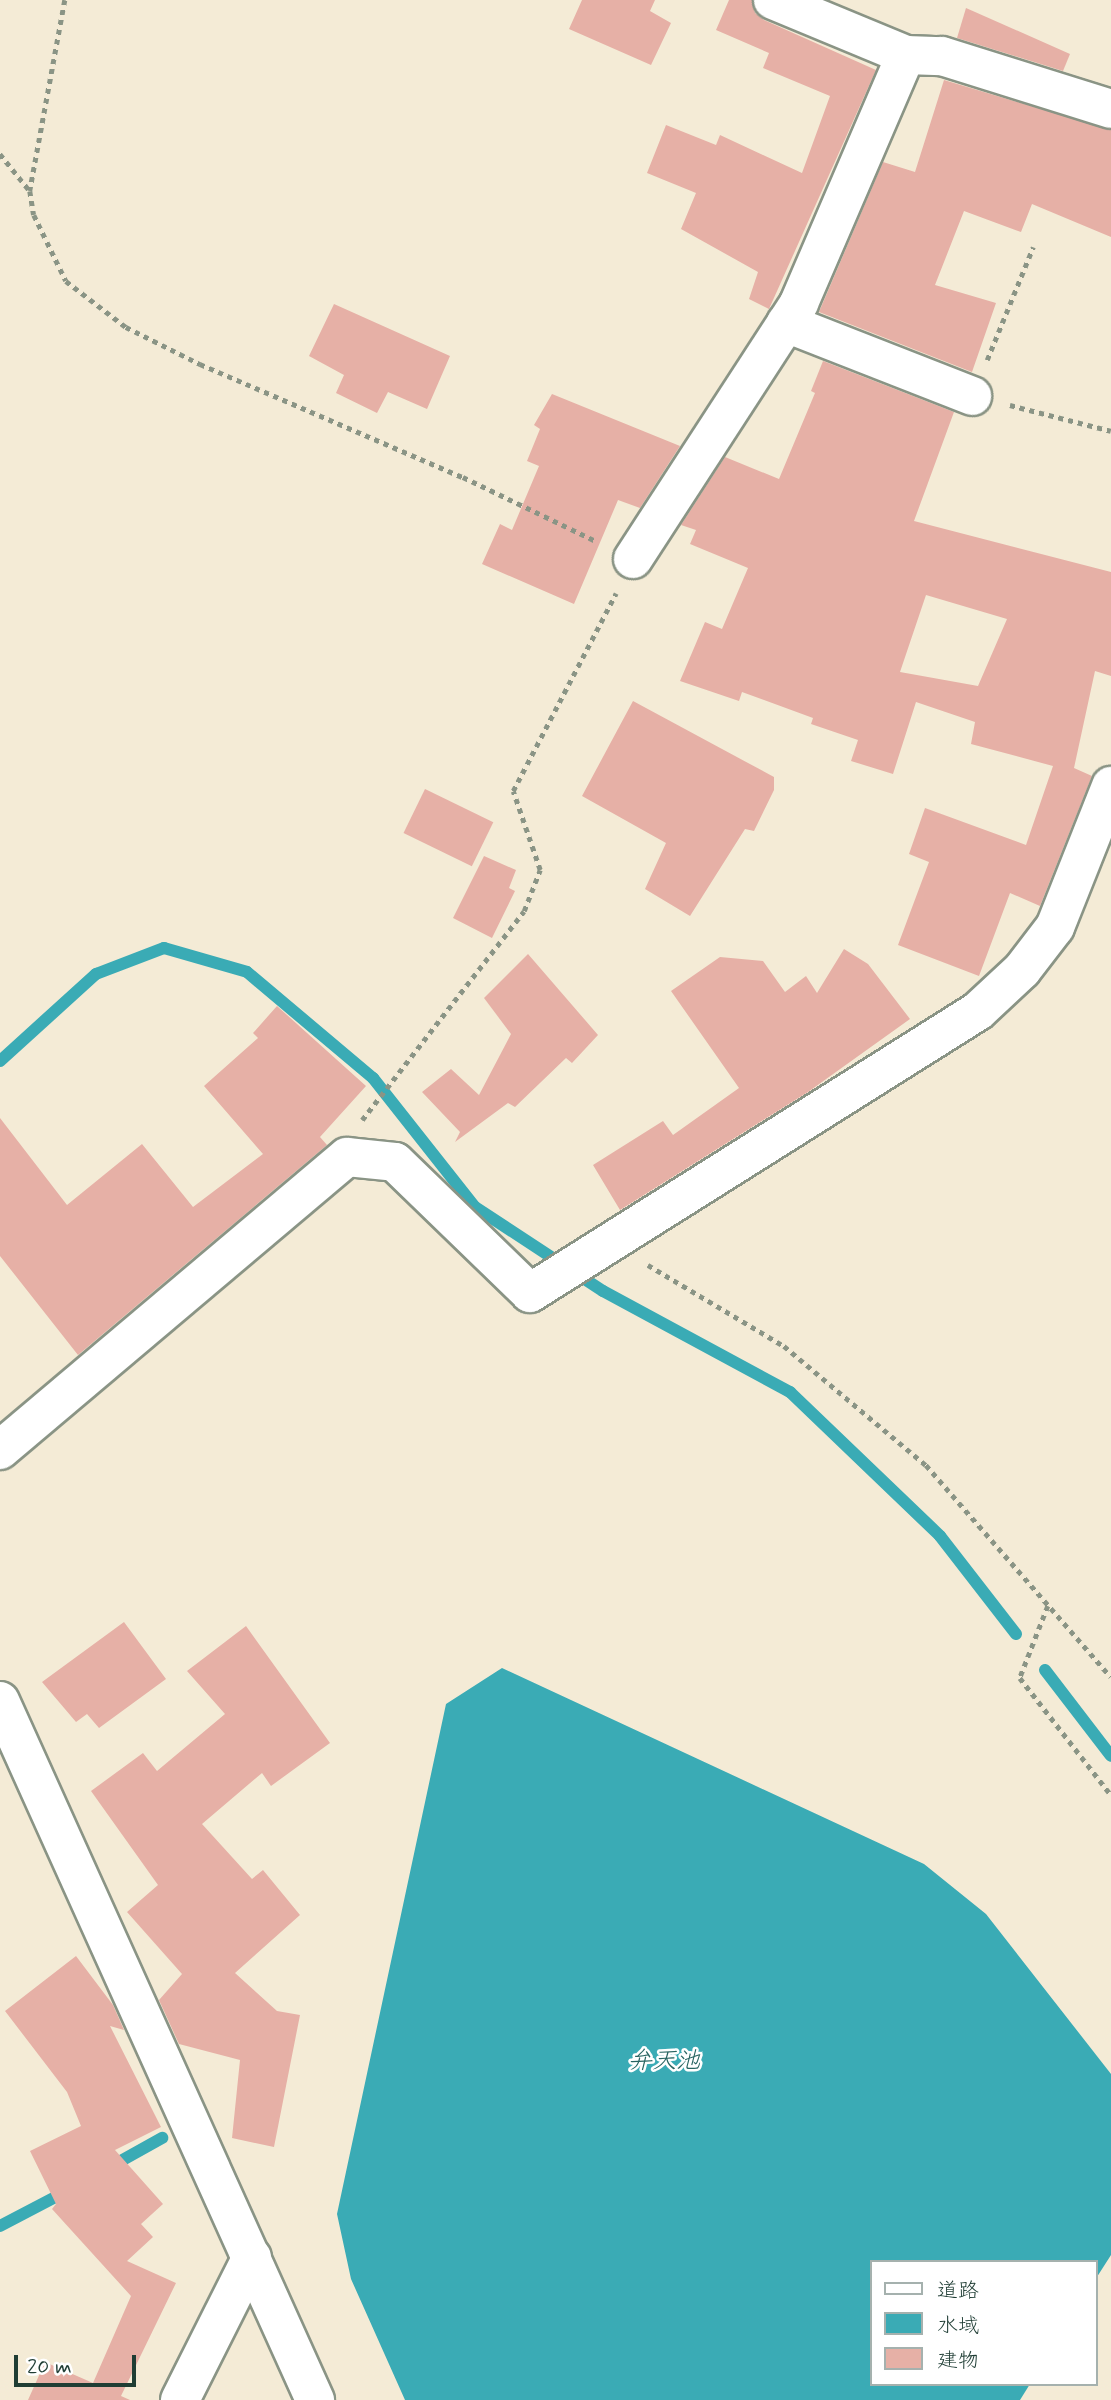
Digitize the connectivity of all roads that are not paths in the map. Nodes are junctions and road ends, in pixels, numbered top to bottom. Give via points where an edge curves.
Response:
1 (781, 2) edge
2 (906, 55) junction
3 (1111, 109) edge
4 (786, 323) junction
5 (972, 396) road end
6 (633, 559) road end
7 (1111, 786) edge
8 (0, 1450) edge
9 (0, 1701) edge
10 (252, 2257) junction
11 (180, 2400) edge
12 (315, 2400) edge

1 - 2 street
2 - 3 street via 942,56
2 - 4 street via 820,260
4 - 5 street
4 - 6 street
7 - 8 street via 1055,927 1022,970 978,1011 530,1293 395,1162 347,1157
9 - 10 street
10 - 11 street
10 - 12 street

